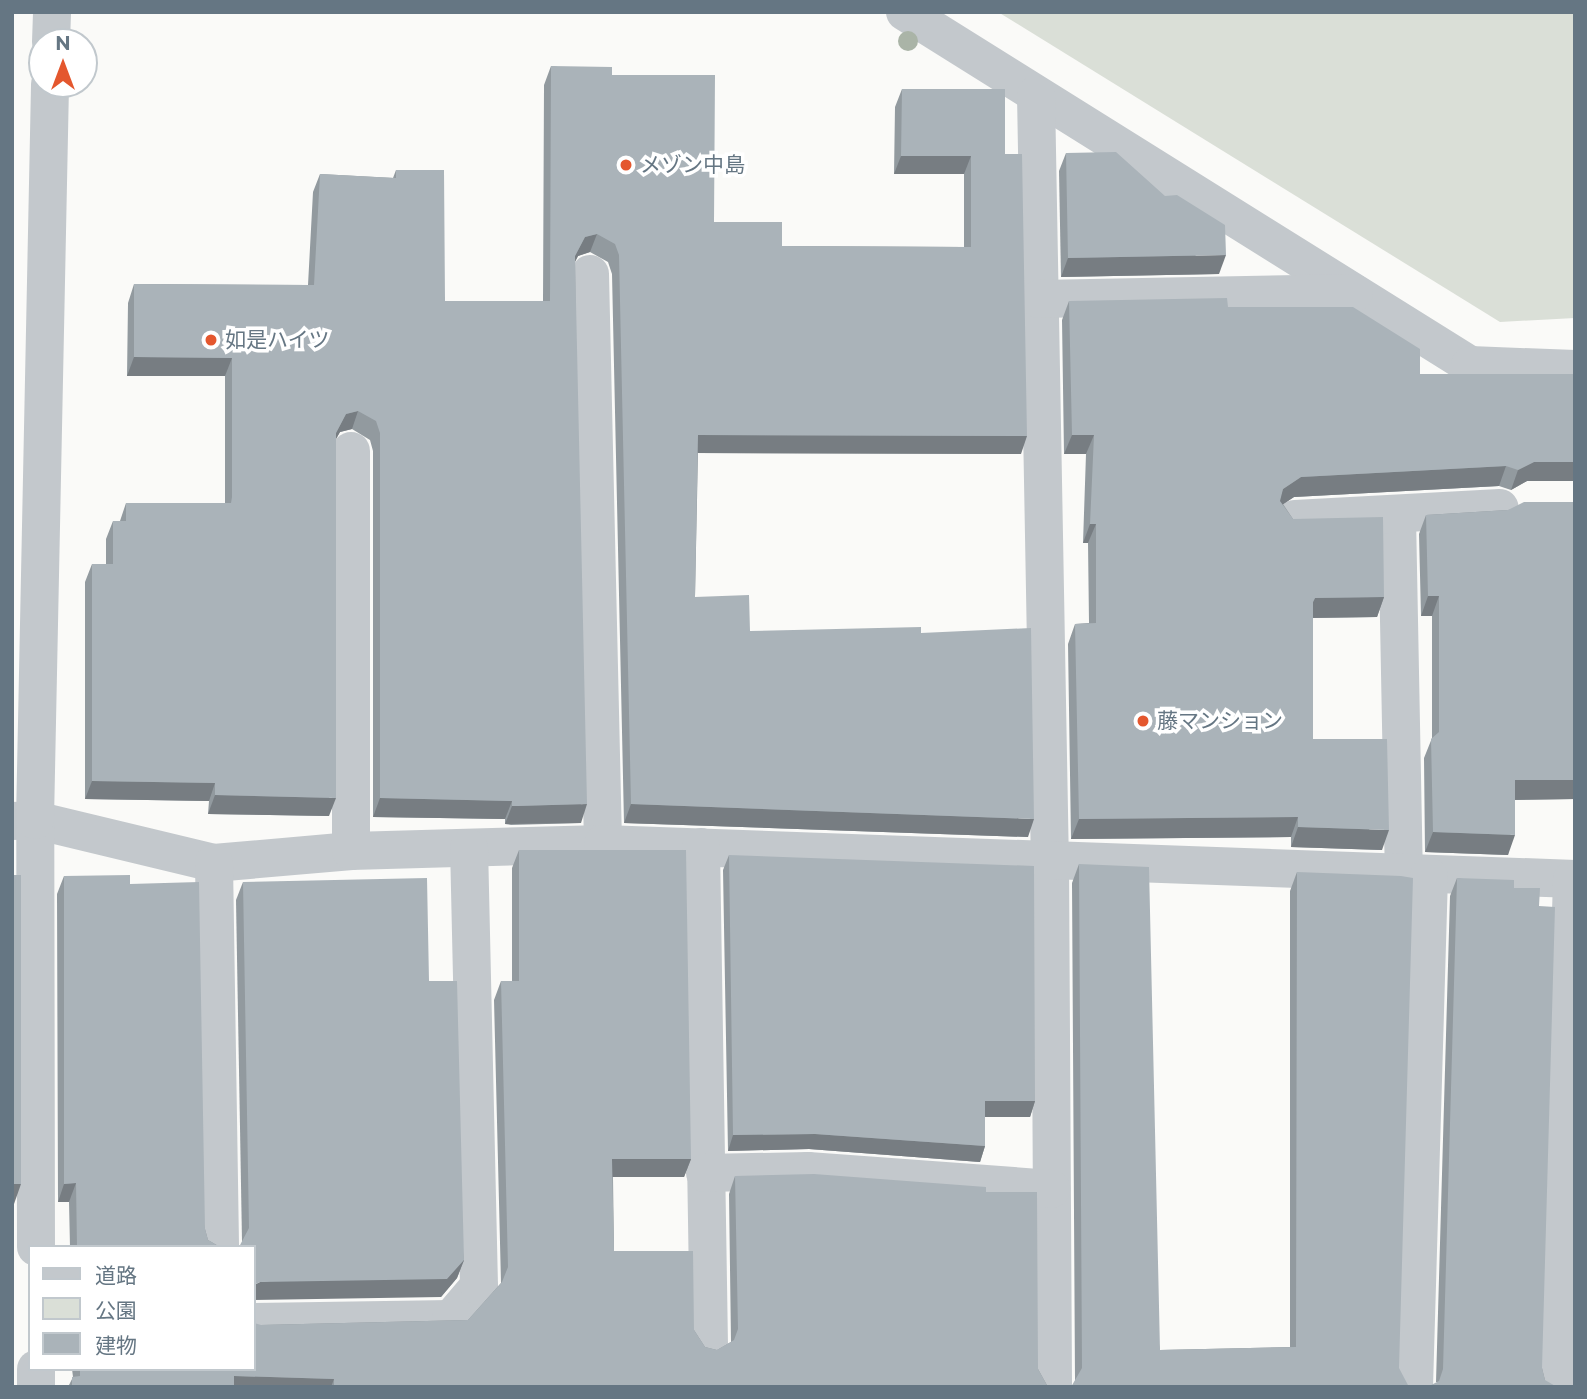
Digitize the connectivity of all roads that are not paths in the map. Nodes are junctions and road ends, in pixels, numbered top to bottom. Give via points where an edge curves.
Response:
1 (905, 12) edge
2 (1036, 94) junction
3 (50, 98) edge
4 (590, 274) dead end
5 (1354, 293) junction
6 (1040, 299) junction
7 (1575, 369) edge
8 (351, 451) dead end
9 (1523, 505) edge
10 (1397, 516) junction
11 (1295, 519) edge
12 (24, 821) edge
13 (603, 844) junction
14 (701, 846) junction
15 (469, 848) junction
16 (351, 851) junction
17 (214, 863) junction
18 (1050, 863) junction
19 (1417, 875) junction
20 (1573, 878) edge
21 (705, 1173) junction
22 (1051, 1189) junction
23 (36, 1245) edge
24 (220, 1245) edge
25 (256, 1322) edge
26 (709, 1347) edge
27 (1053, 1387) edge
28 (1414, 1387) edge
29 (1557, 1387) edge

1 - 2 street
2 - 5 street
2 - 6 street
3 - 12 street
4 - 13 street
5 - 6 street
5 - 7 street via 1470,365
6 - 18 street
8 - 16 street
9 - 10 street
10 - 11 street
10 - 19 street
12 - 17 street
12 - 23 street
13 - 14 street
13 - 15 street
14 - 18 street
14 - 21 street
15 - 16 street
15 - 25 street via 478,1286 450,1320
16 - 17 street
17 - 24 street
18 - 19 street
18 - 22 street
19 - 20 street
19 - 28 street
20 - 29 street
21 - 22 street via 808,1171
21 - 26 street
22 - 27 street

